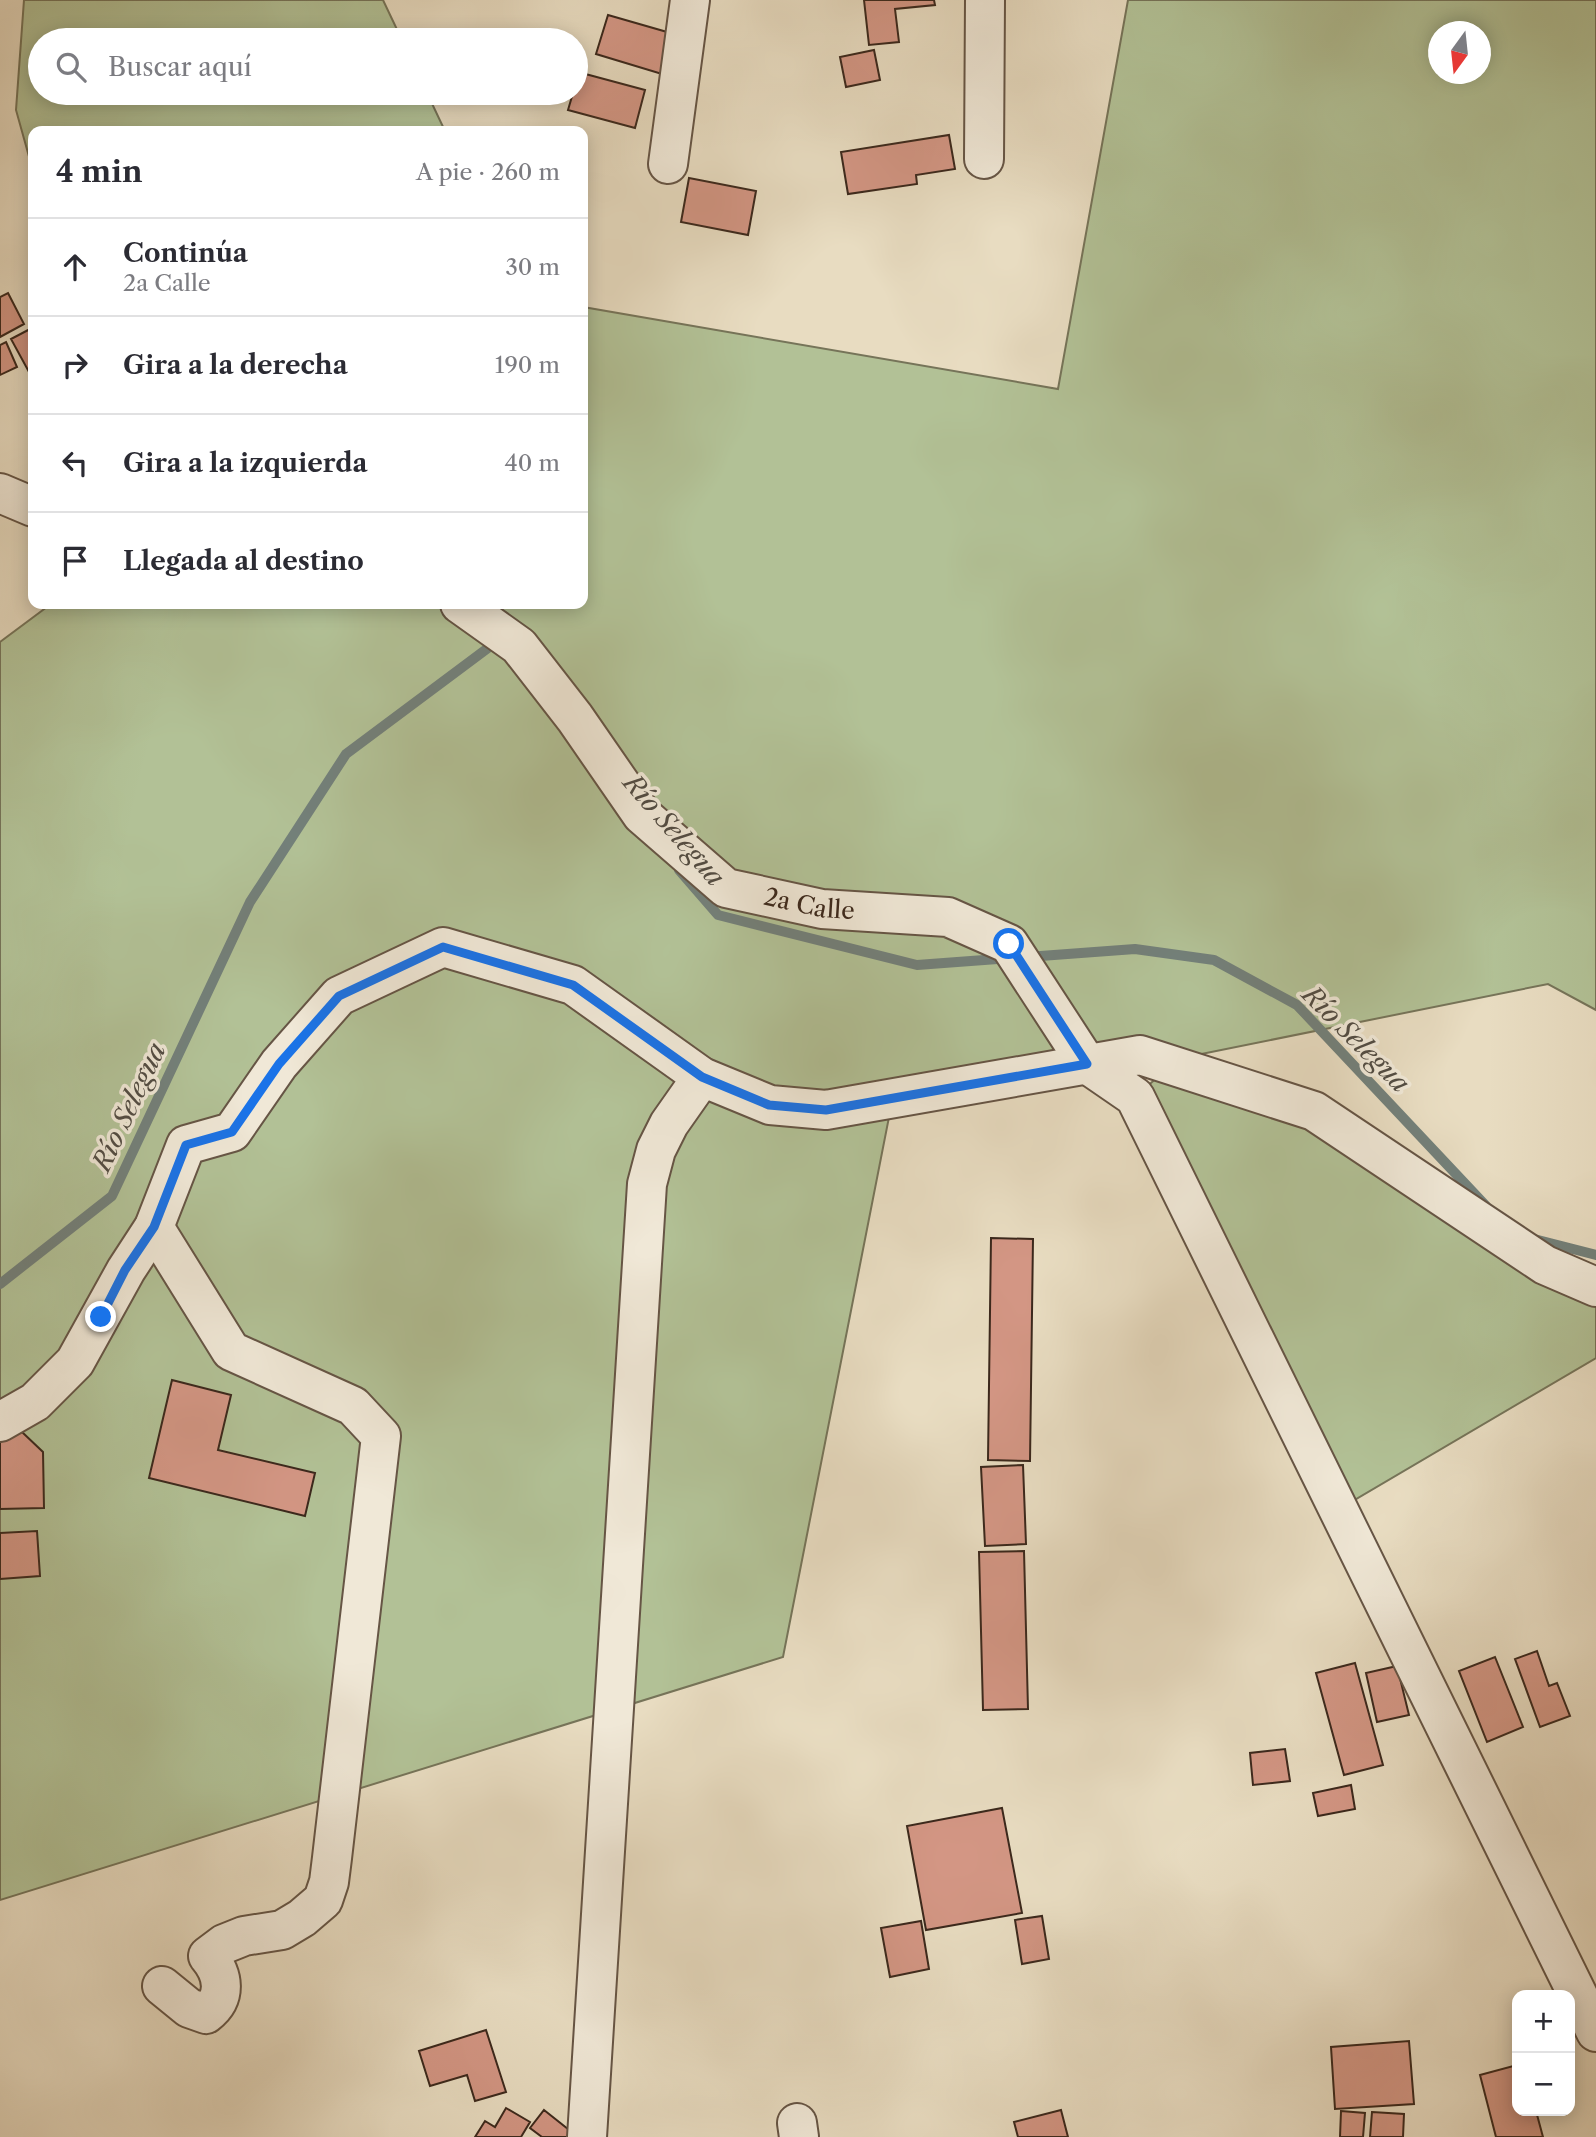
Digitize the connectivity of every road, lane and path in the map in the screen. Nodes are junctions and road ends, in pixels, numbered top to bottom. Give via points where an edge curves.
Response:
1 (690, 0) edge
2 (985, 0) edge
3 (984, 159) dead end
4 (668, 164) dead end
5 (0, 494) edge
6 (28, 505) edge
7 (467, 609) edge
8 (1087, 1064) junction
9 (702, 1077) junction
10 (154, 1227) junction
11 (1596, 1287) edge
12 (0, 1422) edge
13 (162, 1986) dead end
14 (1596, 2032) edge
15 (587, 2137) edge

1 - 4 street
2 - 3 street
5 - 6 street
7 - 8 street, 2a Calle via 519,646 642,816 726,888 822,909 948,917 1018,958
8 - 9 street via 826,1110 769,1105
8 - 11 street via 1140,1055 1314,1111 1545,1265
8 - 14 street via 1135,1097
9 - 10 street via 573,985 443,947 339,996 279,1064 232,1132 186,1145
9 - 15 street via 669,1124 647,1184
10 - 12 street via 75,1362 35,1402
10 - 13 street via 231,1351 353,1406 380,1436 332,1858 323,1900 282,1930 244,1936 208,1956 222,1981 213,2008 206,2014 189,2008

